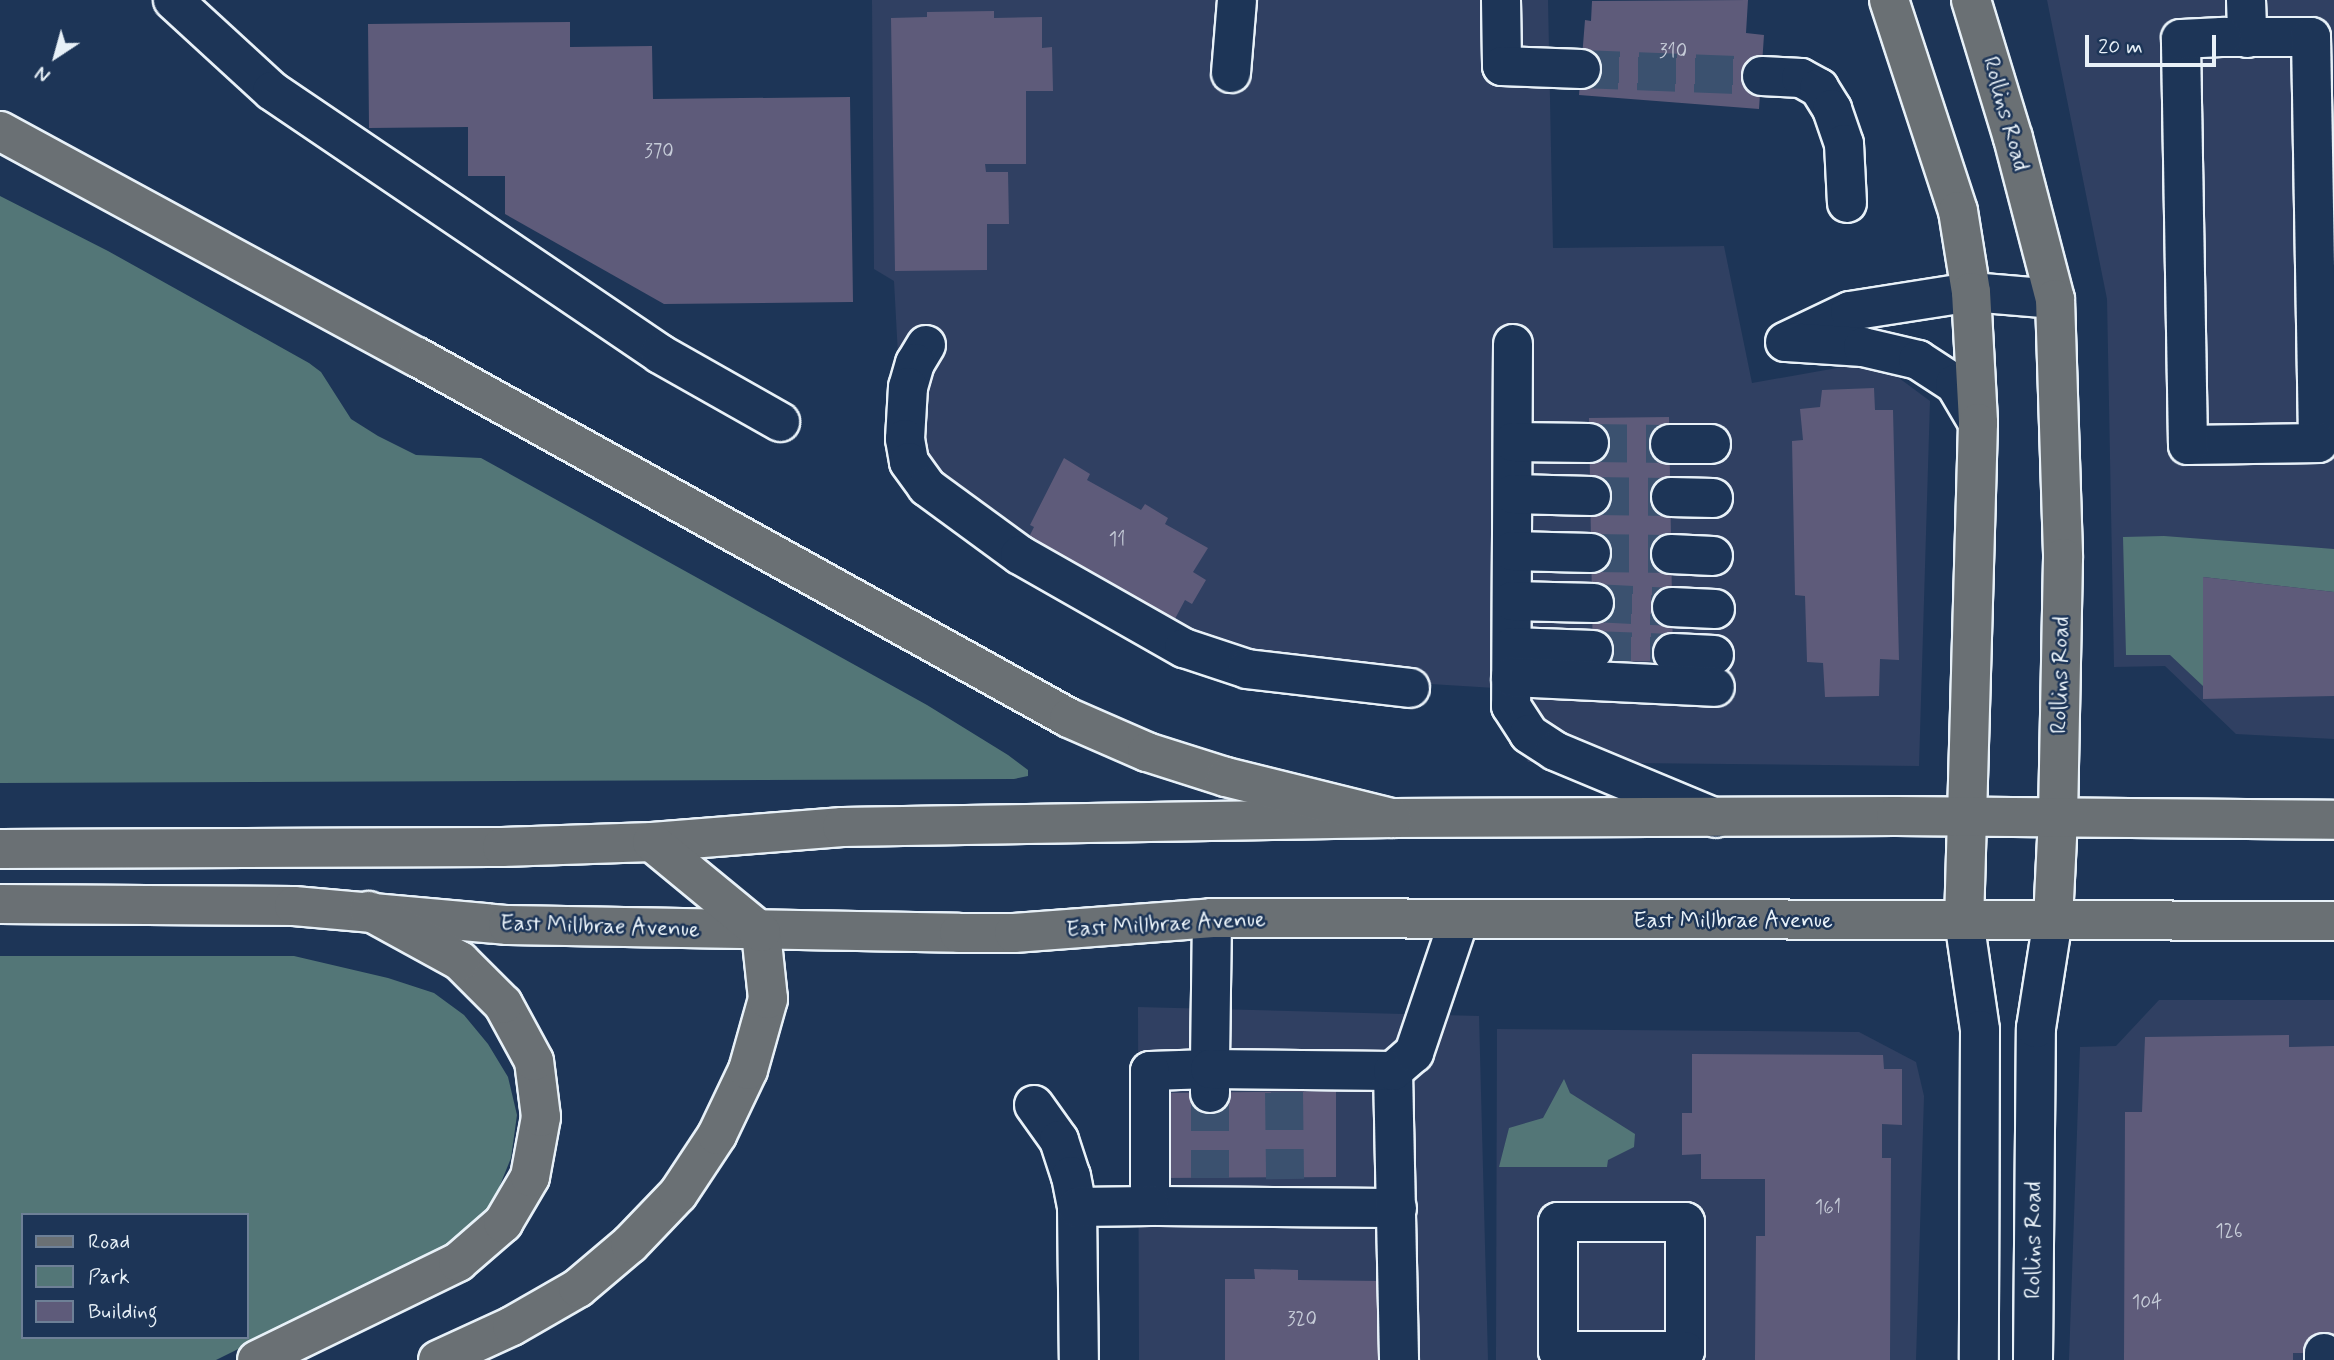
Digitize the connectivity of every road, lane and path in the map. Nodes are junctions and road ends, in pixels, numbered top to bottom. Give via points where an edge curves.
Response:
1 (173, 0) edge
2 (1237, 0) edge
3 (1501, 0) edge
4 (1889, 0) edge
5 (1971, 0) edge
6 (2222, 0) edge
7 (2246, 0) edge
8 (2234, 38) junction
9 (1581, 69) tunnel mouth
10 (1231, 73) dead end
11 (1762, 76) tunnel mouth
12 (0, 131) edge
13 (1847, 203) dead end
14 (1971, 292) junction
15 (2055, 299) junction
16 (1513, 344) dead end
17 (926, 345) dead end
18 (780, 422) dead end
19 (1978, 423) junction
20 (1513, 442) junction
21 (1589, 443) tunnel mouth
22 (1670, 444) tunnel mouth
23 (1711, 444) dead end
24 (1513, 494) junction
25 (1591, 496) tunnel mouth
26 (1671, 497) tunnel mouth
27 (1713, 498) dead end
28 (1512, 551) junction
29 (1591, 553) tunnel mouth
30 (1671, 554) tunnel mouth
31 (1713, 556) dead end
32 (1512, 601) junction
33 (1594, 603) tunnel mouth
34 (1672, 607) tunnel mouth
35 (1715, 608) dead end
36 (1593, 650) tunnel mouth
37 (1673, 653) tunnel mouth
38 (1511, 662) junction
39 (1410, 688) dead end
40 (1969, 817) junction
41 (1392, 818) junction
42 (1718, 818) junction
43 (2059, 818) junction
44 (2334, 820) edge
45 (652, 842) junction
46 (0, 849) edge
47 (0, 904) edge
48 (369, 911) junction
49 (1213, 918) junction
50 (1460, 920) junction
51 (1964, 920) junction
52 (2053, 920) junction
53 (2334, 921) edge
54 (761, 932) junction
55 (1393, 1071) junction
56 (1210, 1081) junction
57 (1034, 1105) dead end
58 (1150, 1206) junction
59 (1077, 1207) junction
60 (1397, 1208) junction
61 (1685, 1356) edge
62 (257, 1360) edge
63 (438, 1360) edge
64 (1079, 1360) edge
65 (1399, 1360) edge
66 (1979, 1360) edge
67 (2033, 1360) edge

1 - 18 street via 272,91 660,354
2 - 10 street
3 - 9 street via 1502,66
4 - 14 main road via 1958,211
5 - 15 main road, Rollins Road
6 - 8 street
7 - 8 street
8 - 8 street via 2181,39 2188,445 2318,443 2311,37
11 - 13 street via 1801,78 1819,89 1832,109 1844,144
12 - 41 main road via 1069,718 1147,752 1226,778
14 - 15 street
14 - 19 main road
14 - 19 street via 1850,311 1785,342 1863,347 1918,360 1955,384
15 - 43 main road, Rollins Road via 2063,558
16 - 20 street
17 - 39 street via 908,387 905,439 909,462 927,487 1020,555 1184,648 1247,669
19 - 40 main road
20 - 21 street
20 - 24 street
22 - 23 street
24 - 25 street
24 - 28 street
26 - 27 street
28 - 29 street
28 - 32 street
30 - 31 street
32 - 33 street
32 - 38 street
34 - 35 street
36 - 38 street
37 - 38 street via 1715,671
38 - 42 street via 1511,706 1529,734 1555,751
40 - 42 main road
40 - 43 main road
40 - 51 main road
41 - 42 main road
41 - 45 main road via 842,827
43 - 44 main road
43 - 52 main road, Rollins Road
45 - 46 main road
45 - 54 main road
47 - 48 main road, East Millbrae Avenue
48 - 54 main road, East Millbrae Avenue via 508,925
48 - 62 main road via 460,961 503,1004 534,1061 541,1117 530,1177 503,1223 458,1262
49 - 50 main road, East Millbrae Avenue
49 - 54 main road, East Millbrae Avenue via 1014,933
49 - 56 street
50 - 51 main road, East Millbrae Avenue
50 - 55 street via 1414,1053
51 - 52 main road, East Millbrae Avenue
51 - 66 street via 1980,1030
52 - 53 main road, East Millbrae Avenue
52 - 67 street, Rollins Road via 2036,1028
54 - 63 main road via 768,999 748,1070 717,1135 678,1194 630,1244 578,1288 512,1326
55 - 56 street
55 - 60 street
56 - 58 street via 1150,1071
57 - 59 street via 1059,1140
58 - 59 street
58 - 60 street via 1210,1192 1285,1193
59 - 64 street
60 - 65 street
61 - 61 street via 1685,1222 1558,1222 1558,1351

